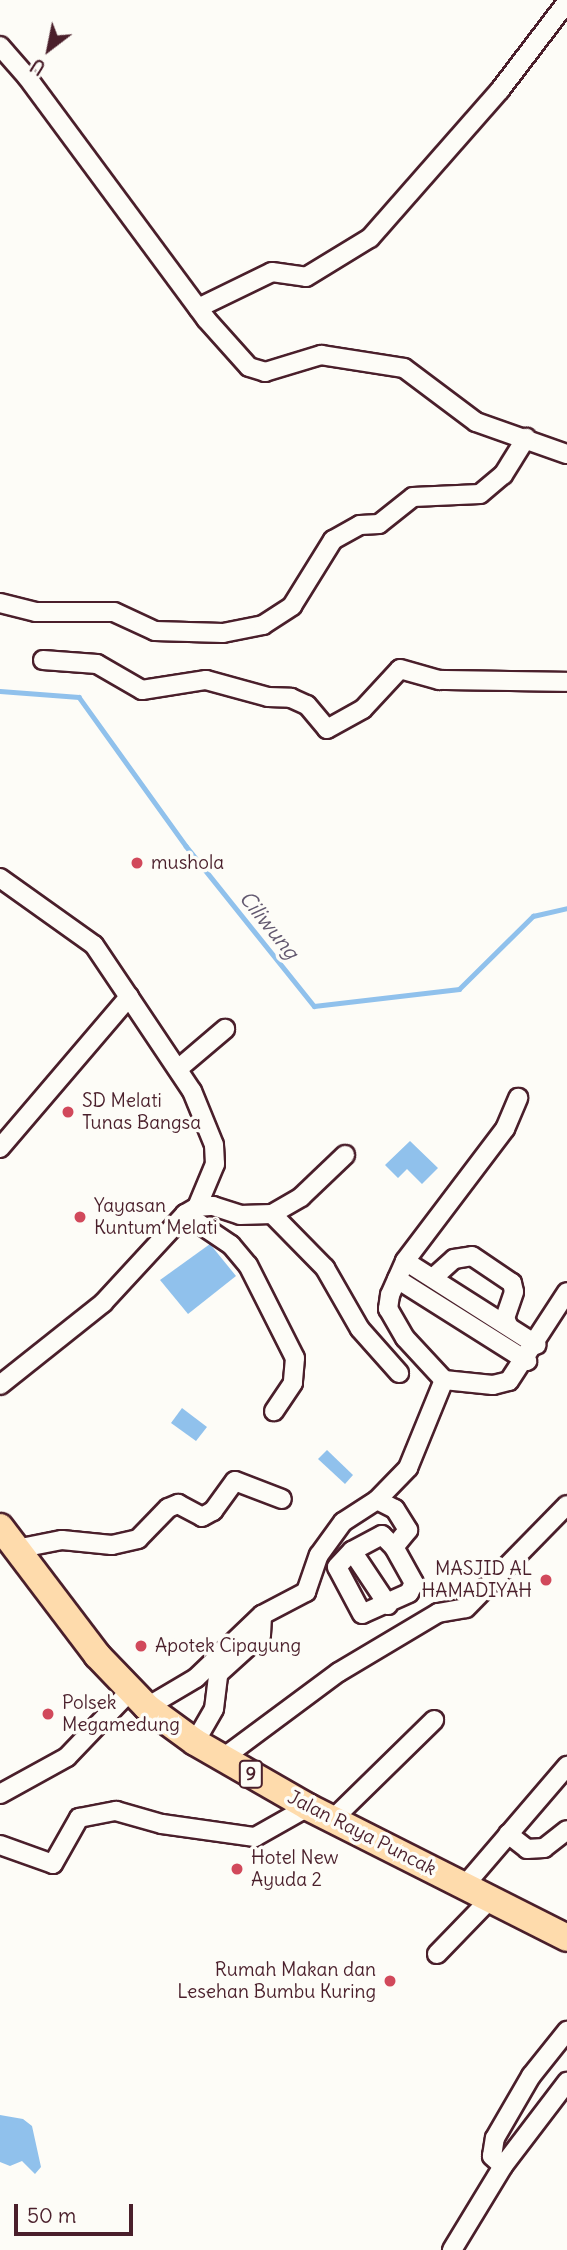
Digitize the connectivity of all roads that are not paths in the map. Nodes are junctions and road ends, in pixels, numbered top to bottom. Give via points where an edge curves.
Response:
1 (567, 2) edge
2 (0, 46) edge
3 (198, 308) junction
4 (526, 439) junction
5 (567, 454) edge
6 (0, 603) edge
7 (43, 660) dead end
8 (567, 682) edge
9 (0, 878) edge
10 (129, 997) junction
11 (225, 1029) dead end
12 (178, 1069) junction
13 (518, 1098) dead end
14 (0, 1148) edge
15 (345, 1155) dead end
16 (191, 1210) junction
17 (272, 1214) junction
18 (405, 1261) junction
19 (434, 1277) junction
20 (397, 1279) junction
21 (567, 1292) edge
22 (508, 1325) junction
23 (537, 1345) junction
24 (527, 1361) junction
25 (400, 1373) dead end
26 (444, 1380) junction
27 (0, 1385) edge
28 (274, 1411) dead end
29 (282, 1499) dead end
30 (377, 1500) junction
31 (567, 1506) edge
32 (0, 1527) edge
33 (394, 1547) junction
34 (16, 1549) junction
35 (352, 1551) junction
36 (388, 1605) junction
37 (262, 1615) junction
38 (138, 1699) junction
39 (433, 1720) dead end
40 (195, 1742) junction
41 (223, 1758) junction
42 (567, 1766) edge
43 (0, 1794) edge
44 (308, 1807) junction
45 (332, 1820) junction
46 (567, 1830) edge
47 (508, 1834) junction
48 (0, 1845) edge
49 (465, 1885) junction
50 (491, 1898) junction
51 (567, 1938) edge
52 (437, 1954) dead end
53 (567, 2031) edge
54 (567, 2082) edge
55 (503, 2166) junction
56 (452, 2250) edge

1 - 3 street via 500,90 370,238 306,277 272,272
2 - 3 street
3 - 4 street via 257,371 321,355 404,368 459,413
4 - 5 street
4 - 6 street via 503,475 480,494 413,497 379,524 360,525 333,540 292,606 263,625 223,633 155,631 114,612 36,612
7 - 8 street via 97,664 142,690 206,680 268,697 291,698 307,705 327,729 363,709 400,670 439,680
9 - 10 street via 94,945
10 - 12 street
10 - 14 street
11 - 12 street
12 - 16 street via 192,1091 215,1154 207,1188
13 - 18 street via 505,1129
15 - 17 street via 301,1197
16 - 17 street via 213,1206 240,1215
16 - 27 street via 103,1303
16 - 28 street via 248,1265 295,1359 293,1383
17 - 25 street via 324,1268 360,1329
18 - 19 street
18 - 20 street
19 - 22 street
19 - 22 street via 454,1259 472,1256 512,1283 514,1292 505,1318
20 - 24 street
20 - 26 street via 388,1310 405,1338
21 - 23 street
22 - 23 street
23 - 24 street
24 - 26 street via 509,1381 493,1385
26 - 30 street via 408,1468
29 - 34 street via 235,1481 213,1511 202,1517 178,1504 168,1508 138,1539 112,1545 62,1540
30 - 33 street via 395,1509 408,1530
30 - 37 street via 343,1522 319,1555 306,1592
31 - 41 street via 467,1608 438,1613 339,1672
32 - 34 highway, Jalan Raya Puncak / 9
33 - 35 street via 382,1535
33 - 36 street via 414,1583 409,1593
34 - 38 highway, Jalan Raya Puncak / 9
35 - 36 street
35 - 36 street via 337,1567 356,1608 362,1614
37 - 38 street via 196,1678
37 - 40 street via 261,1635 218,1674 214,1709
38 - 40 highway, Jalan Raya Puncak / 9
38 - 43 street via 66,1757
39 - 45 street
40 - 41 highway, Jalan Raya Puncak / 9
41 - 44 highway, Jalan Raya Puncak / 9
42 - 47 street
44 - 45 highway, Jalan Raya Puncak / 9
44 - 48 street via 256,1837 162,1824 116,1811 79,1818 53,1864
45 - 49 highway, Jalan Raya Puncak / 9
46 - 47 street via 544,1848 527,1849
47 - 49 street
49 - 50 highway, Jalan Raya Puncak / 9
50 - 51 highway, Jalan Raya Puncak / 9
50 - 52 street
53 - 55 street via 531,2076 495,2138 492,2156
54 - 55 street
55 - 56 street

